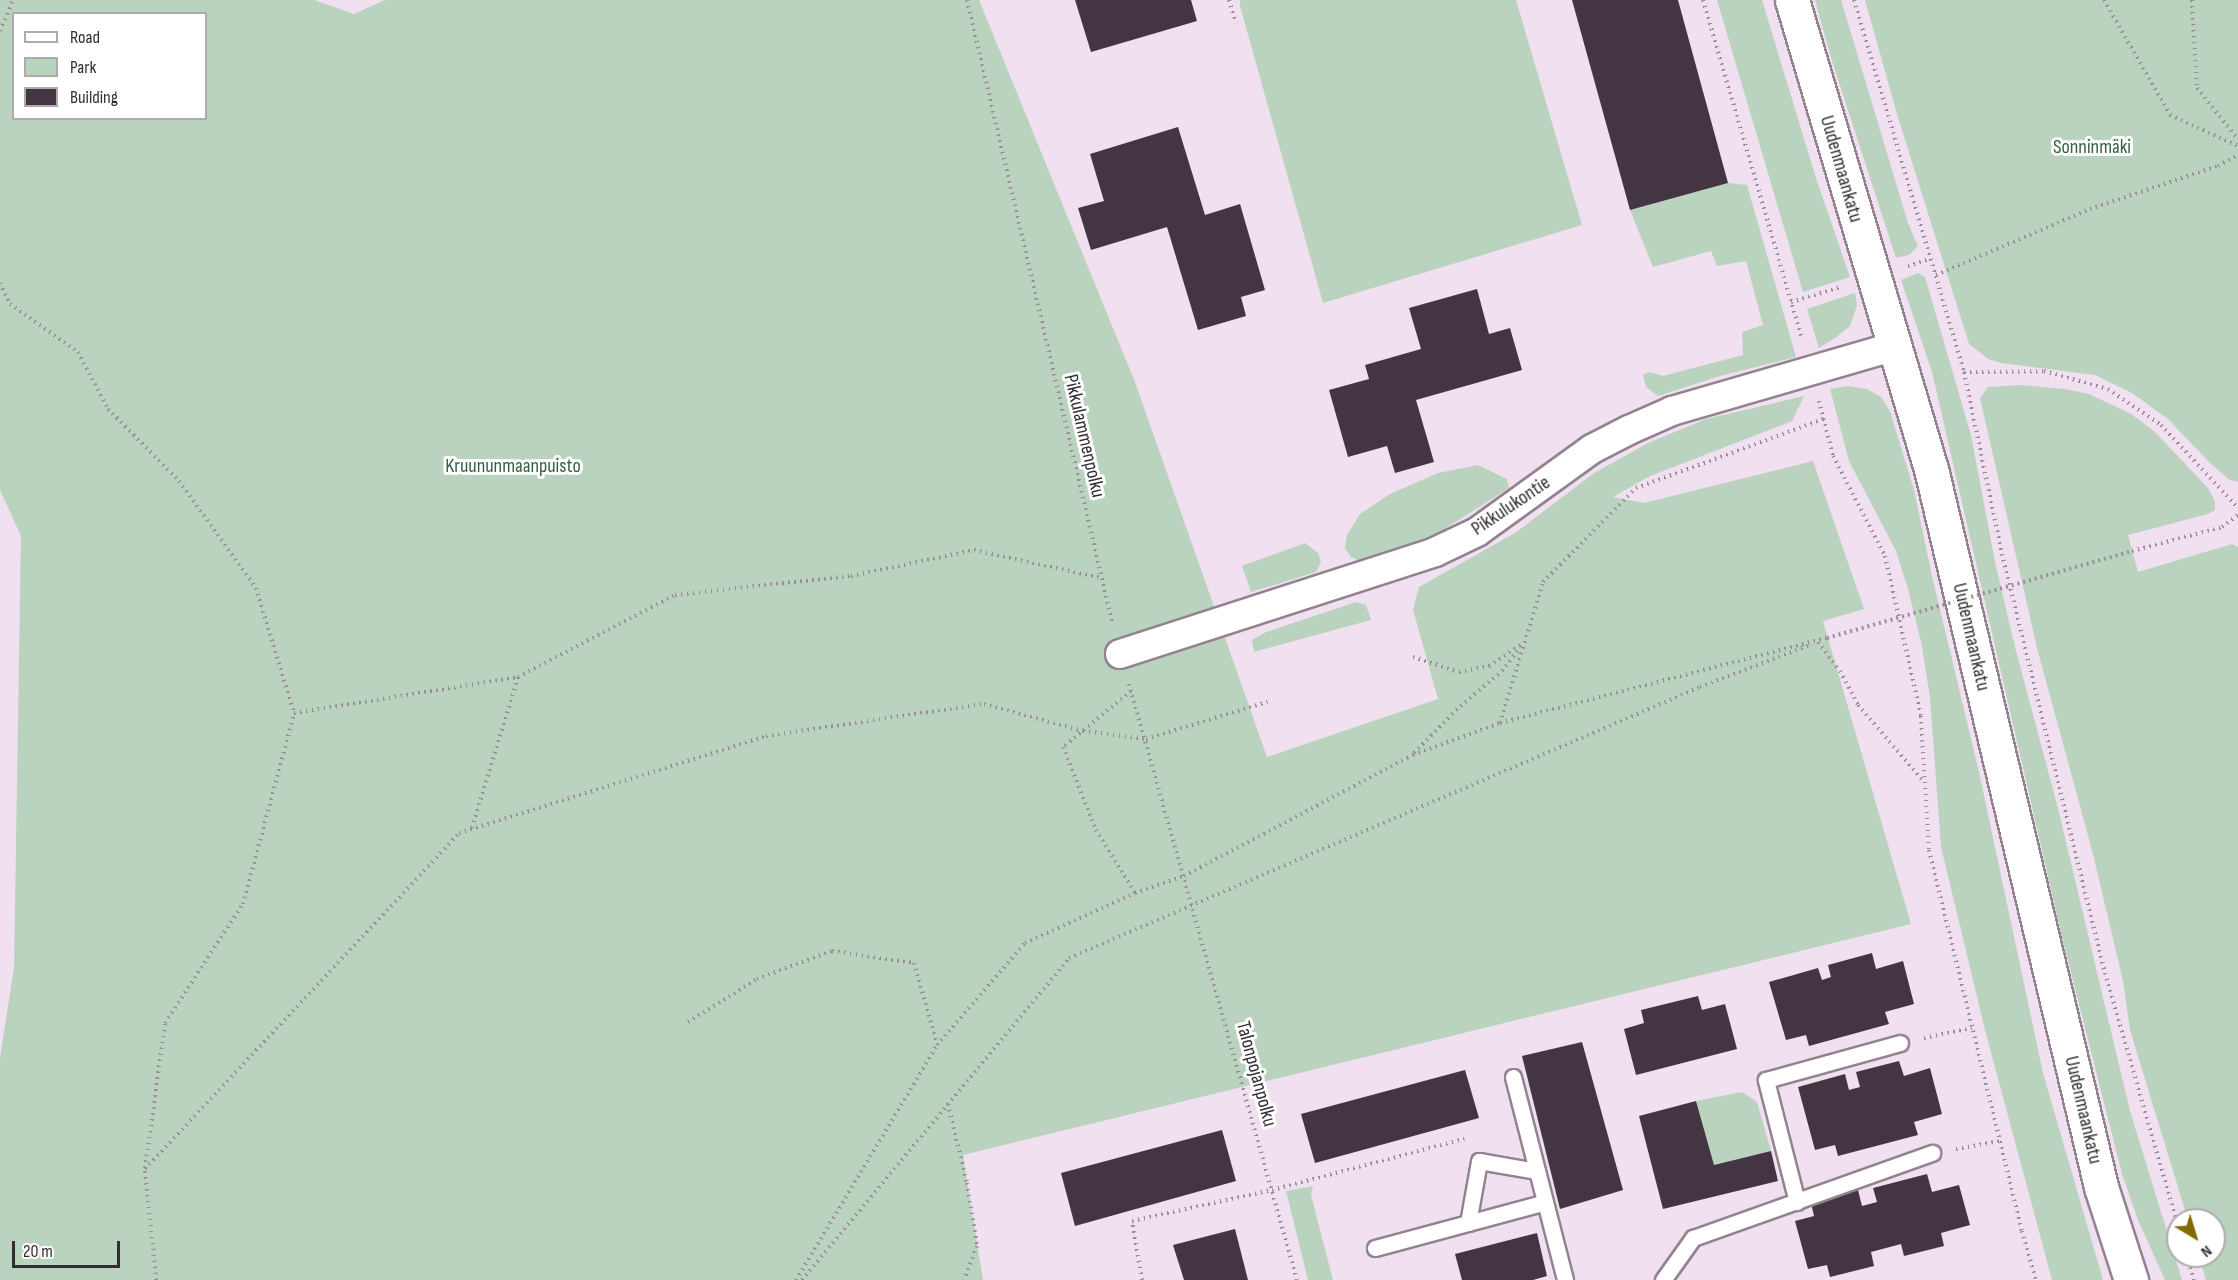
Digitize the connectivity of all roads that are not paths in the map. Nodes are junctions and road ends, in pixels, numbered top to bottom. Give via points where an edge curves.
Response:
1 (1791, 0) edge
2 (1896, 346) junction
3 (1120, 654) road end
4 (1900, 1043) road end
5 (1513, 1077) dead end
6 (1932, 1153) road end
7 (1537, 1171) junction
8 (1545, 1202) junction
9 (1797, 1202) junction
10 (1468, 1223) junction
11 (1375, 1248) dead end
12 (1565, 1280) edge
13 (1663, 1280) edge
14 (2131, 1280) edge

1 - 2 main road, Uudenmaankatu
2 - 3 street, Pikkulukontie via 1672,411 1592,449 1477,532 1435,552
2 - 14 main road, Uudenmaankatu via 1932,473 2101,1187
4 - 9 lane via 1766,1080
5 - 7 lane
6 - 9 lane
7 - 8 lane
7 - 10 lane via 1479,1161
8 - 10 lane
8 - 12 lane
9 - 13 lane via 1693,1238
10 - 11 lane

